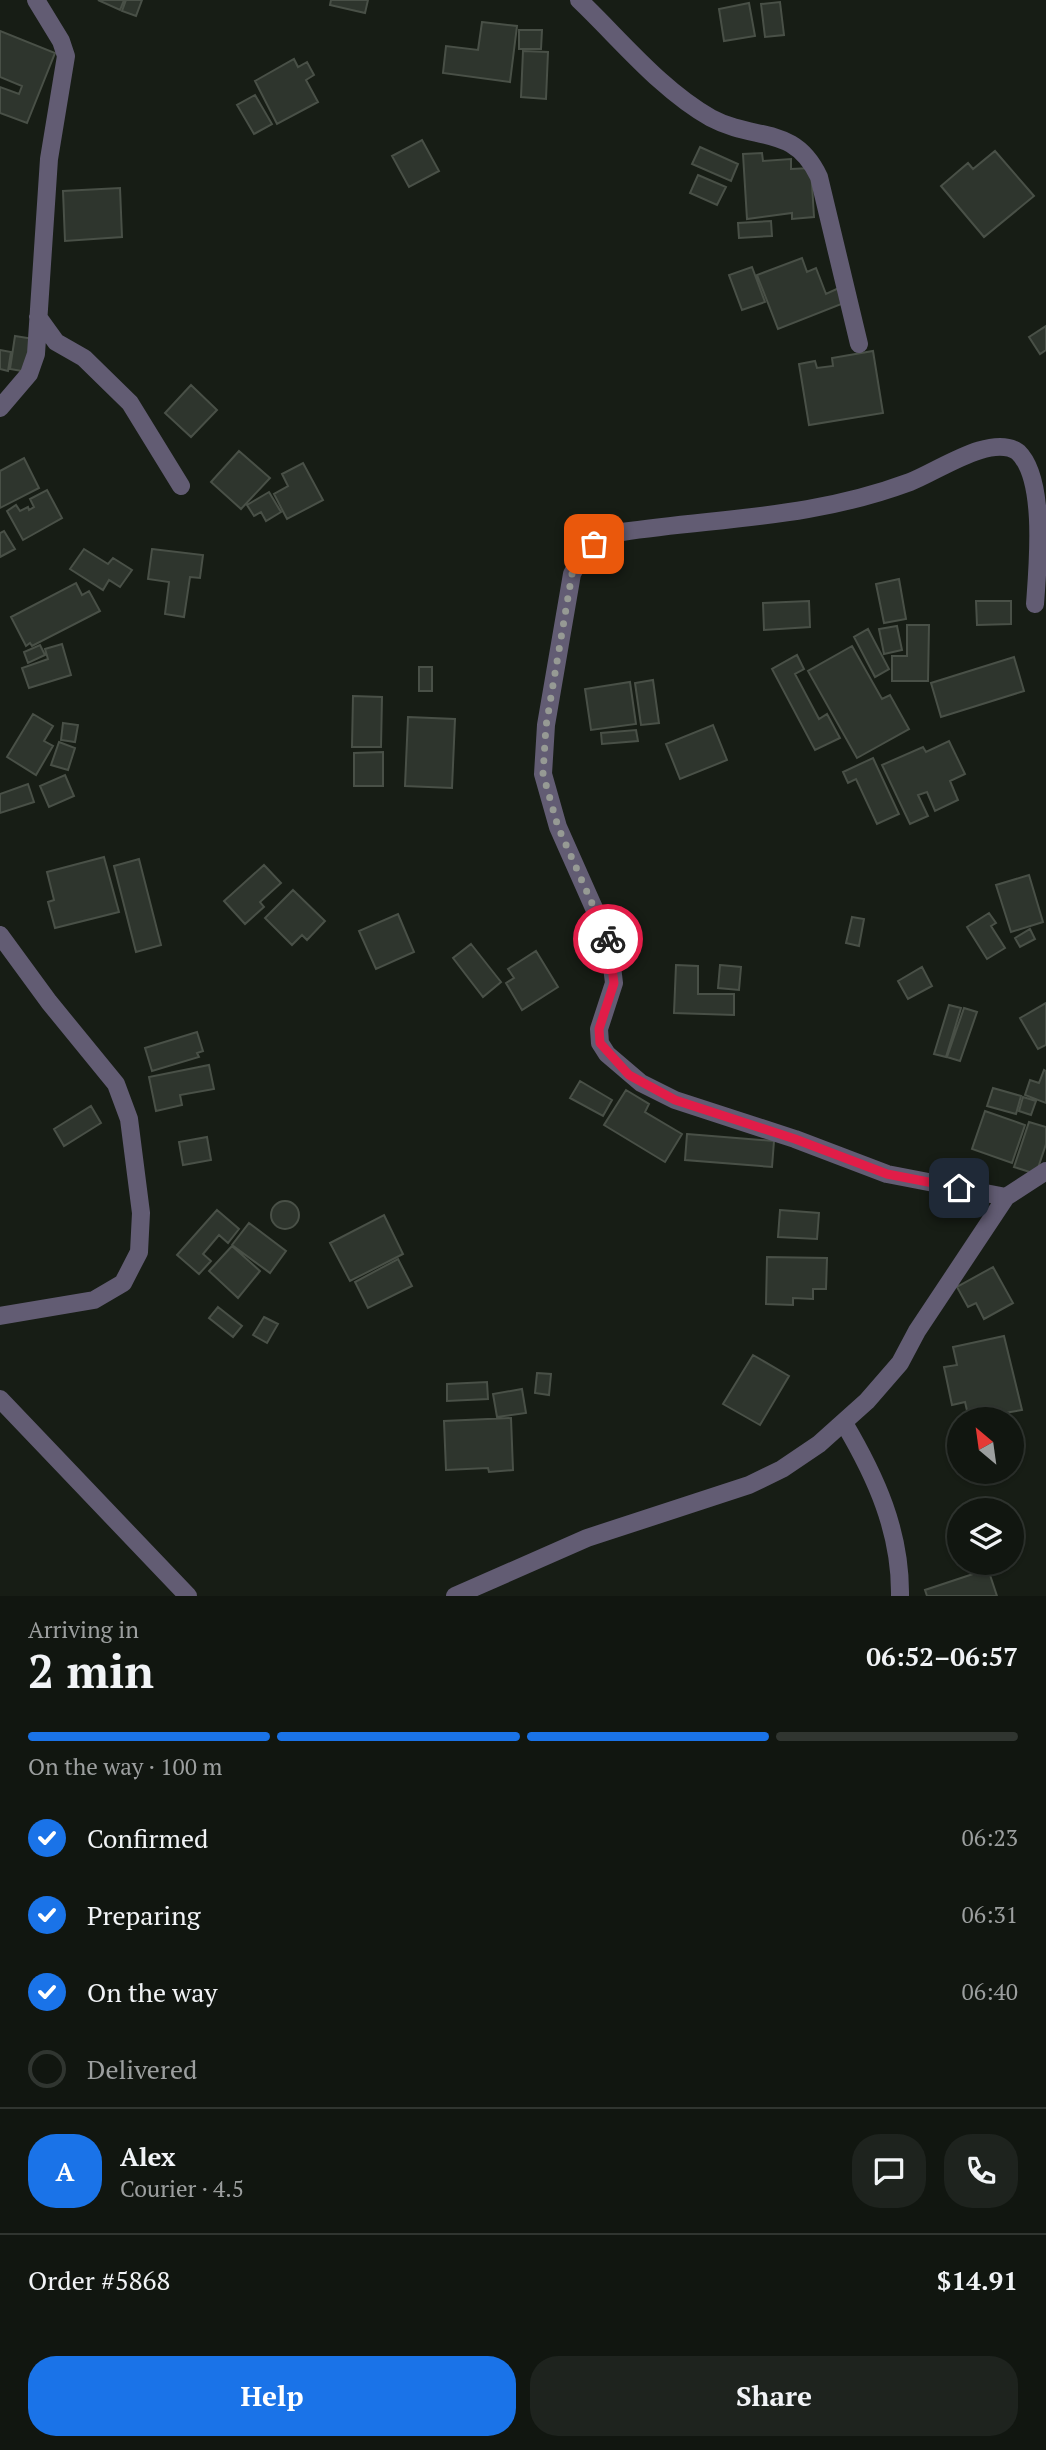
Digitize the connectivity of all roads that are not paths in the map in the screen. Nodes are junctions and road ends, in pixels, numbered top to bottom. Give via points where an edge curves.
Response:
1 (36, 0) edge
2 (579, 0) edge
3 (38, 317) junction
4 (859, 344) dead end
5 (0, 408) edge
6 (181, 486) dead end
7 (1035, 604) dead end
8 (0, 935) edge
9 (1046, 1171) edge
10 (1006, 1197) junction
11 (0, 1316) edge
12 (0, 1399) edge
13 (844, 1423) junction
14 (188, 1596) edge
15 (455, 1596) edge
16 (900, 1596) edge

1 - 3 street via 66,56 49,159
2 - 4 street via 700,111 728,126 792,143 808,155 819,177
3 - 5 street via 36,354 29,374
3 - 6 street via 56,342 84,358 130,403
7 - 10 street via 1042,496 1024,457 1007,447 991,446 919,478 843,503 605,537 586,550 572,574 542,755 548,799 558,827 609,942 614,983 599,1037 615,1063 675,1100 887,1174
8 - 11 street via 116,1084 129,1119 141,1213 139,1252 123,1283 94,1300
9 - 10 street
10 - 13 street via 916,1331 900,1363
12 - 14 street
13 - 15 street via 782,1469 749,1485 587,1538
13 - 16 street via 880,1491 895,1546

